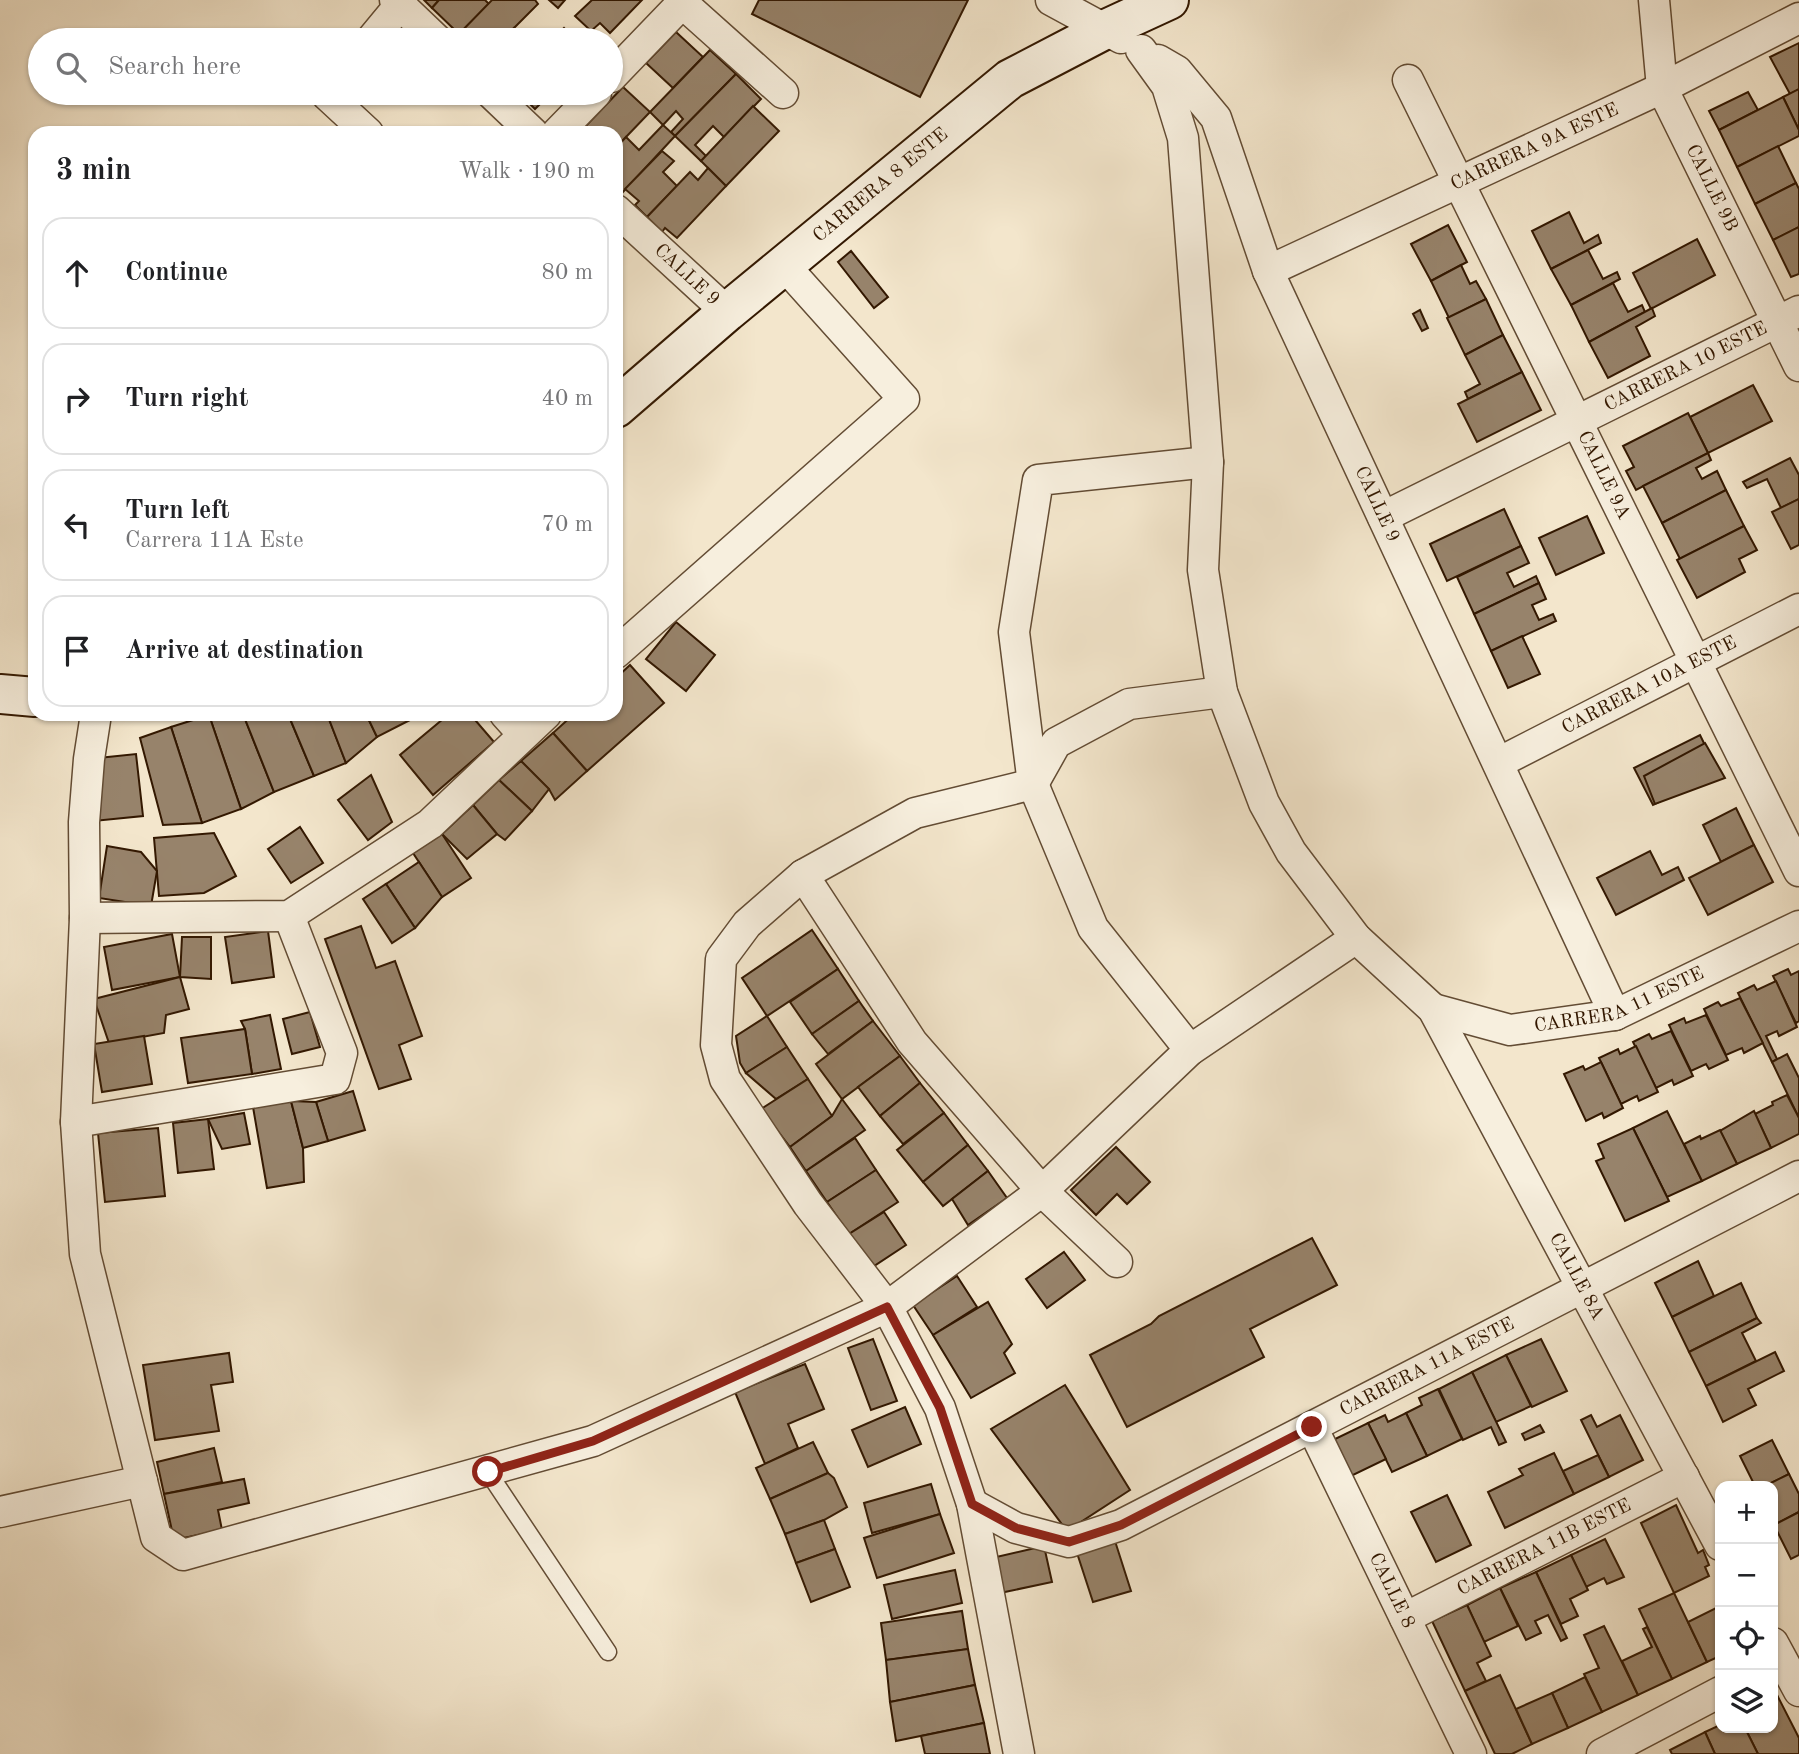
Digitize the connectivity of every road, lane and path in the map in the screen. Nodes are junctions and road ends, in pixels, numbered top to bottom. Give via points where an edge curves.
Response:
1 (1169, 0) edge
2 (1654, 0) edge
3 (682, 1) edge
4 (397, 2) edge
5 (1065, 3) edge
6 (1799, 18) edge
7 (379, 28) edge
8 (424, 28) edge
9 (1106, 29) junction
10 (1141, 50) junction
11 (623, 64) edge
12 (1408, 80) dead end
13 (1661, 88) junction
14 (783, 93) dead end
15 (339, 105) edge
16 (505, 105) edge
17 (578, 105) edge
18 (361, 126) edge
19 (530, 126) edge
20 (546, 126) edge
21 (1459, 183) junction
22 (623, 216) edge
23 (784, 265) junction
24 (1268, 271) junction
25 (727, 312) junction
26 (1788, 317) edge
27 (1799, 366) edge
28 (623, 402) edge
29 (1577, 421) junction
30 (1208, 461) junction
31 (1383, 517) junction
32 (1799, 609) edge
33 (623, 647) edge
34 (1696, 661) junction
35 (1222, 692) junction
36 (0, 694) edge
37 (28, 696) edge
38 (95, 721) edge
39 (514, 724) edge
40 (1498, 763) junction
41 (1033, 785) junction
42 (1799, 871) edge
43 (803, 875) junction
44 (289, 916) junction
45 (85, 918) junction
46 (1799, 926) edge
47 (1356, 938) junction
48 (1433, 1009) junction
49 (1615, 1015) junction
50 (1190, 1050) junction
51 (76, 1122) junction
52 (1799, 1176) edge
53 (1042, 1191) junction
54 (1117, 1262) dead end
55 (1583, 1287) junction
56 (887, 1307) junction
57 (1312, 1427) junction
58 (488, 1472) junction
59 (1684, 1477) junction
60 (142, 1481) junction
61 (972, 1504) junction
62 (0, 1512) edge
63 (1719, 1544) edge
64 (1405, 1618) junction
65 (608, 1652) dead end
66 (1782, 1652) edge
67 (1799, 1691) edge
68 (1715, 1695) edge
69 (1018, 1754) edge
70 (1471, 1754) edge
71 (1602, 1754) edge

1 - 9 main road, CARRERA 8 ESTE
2 - 13 street, CALLE 9B
3 - 11 street
3 - 14 street
4 - 7 street
4 - 8 street
5 - 9 street
6 - 13 street, CARRERA 9A ESTE
9 - 10 street, CALLE 9
9 - 23 main road, CARRERA 8 ESTE via 1010,79
10 - 24 street, CALLE 9 via 1177,71 1216,118
10 - 30 street via 1167,86 1183,138
12 - 21 street, CALLE 9A
13 - 21 street, CARRERA 9A ESTE
13 - 26 street, CALLE 9B
15 - 18 street
16 - 19 street
17 - 20 street
21 - 24 street, CARRERA 9A ESTE
21 - 29 street, CALLE 9A
22 - 25 street, CALLE 9
23 - 25 main road, CARRERA 8 ESTE
23 - 33 street via 904,399
24 - 31 street, CALLE 9
25 - 28 main road, CARRERA 8 ESTE
26 - 27 street, CALLE 9B
26 - 29 street, CARRERA 10 ESTE
29 - 31 street, CARRERA 10 ESTE
29 - 34 street, CALLE 9A
30 - 35 street via 1203,570
30 - 41 street via 1038,480 1014,632
31 - 40 street, CALLE 9
32 - 34 street, CARRERA 10A ESTE
34 - 40 street, CARRERA 10A ESTE
34 - 42 street, CALLE 9A
35 - 41 street via 1129,704 1056,743
35 - 47 street via 1264,803 1291,852
36 - 37 main road
38 - 45 street via 85,822
39 - 44 street via 430,824
40 - 49 street, CALLE 9
41 - 43 street via 915,813
41 - 50 street via 1093,928
43 - 53 street via 912,1042
43 - 56 street via 747,924 721,959 716,1045 725,1079 808,1204
44 - 45 street
44 - 51 street via 342,1053 335,1079
45 - 51 street
46 - 49 street, CARRERA 11 ESTE
47 - 48 street
47 - 50 street
48 - 49 street, CARRERA 11 ESTE via 1510,1030
48 - 55 street, CALLE 8A
50 - 53 street
51 - 60 street via 85,1254
52 - 55 street, CARRERA 11A ESTE
53 - 54 street
53 - 56 street
55 - 57 street, CARRERA 11A ESTE
55 - 59 street, CALLE 8A
56 - 58 street via 593,1441
56 - 61 street via 940,1408
57 - 61 street, CARRERA 11A ESTE via 1121,1525 1069,1542 1016,1528
57 - 64 street, CALLE 8
58 - 60 street via 183,1555 156,1538
58 - 65 lane
59 - 63 street, CALLE 8A
59 - 64 street, CARRERA 11B ESTE
60 - 62 street
61 - 69 street
64 - 70 street, CALLE 8
66 - 67 street
68 - 71 street

